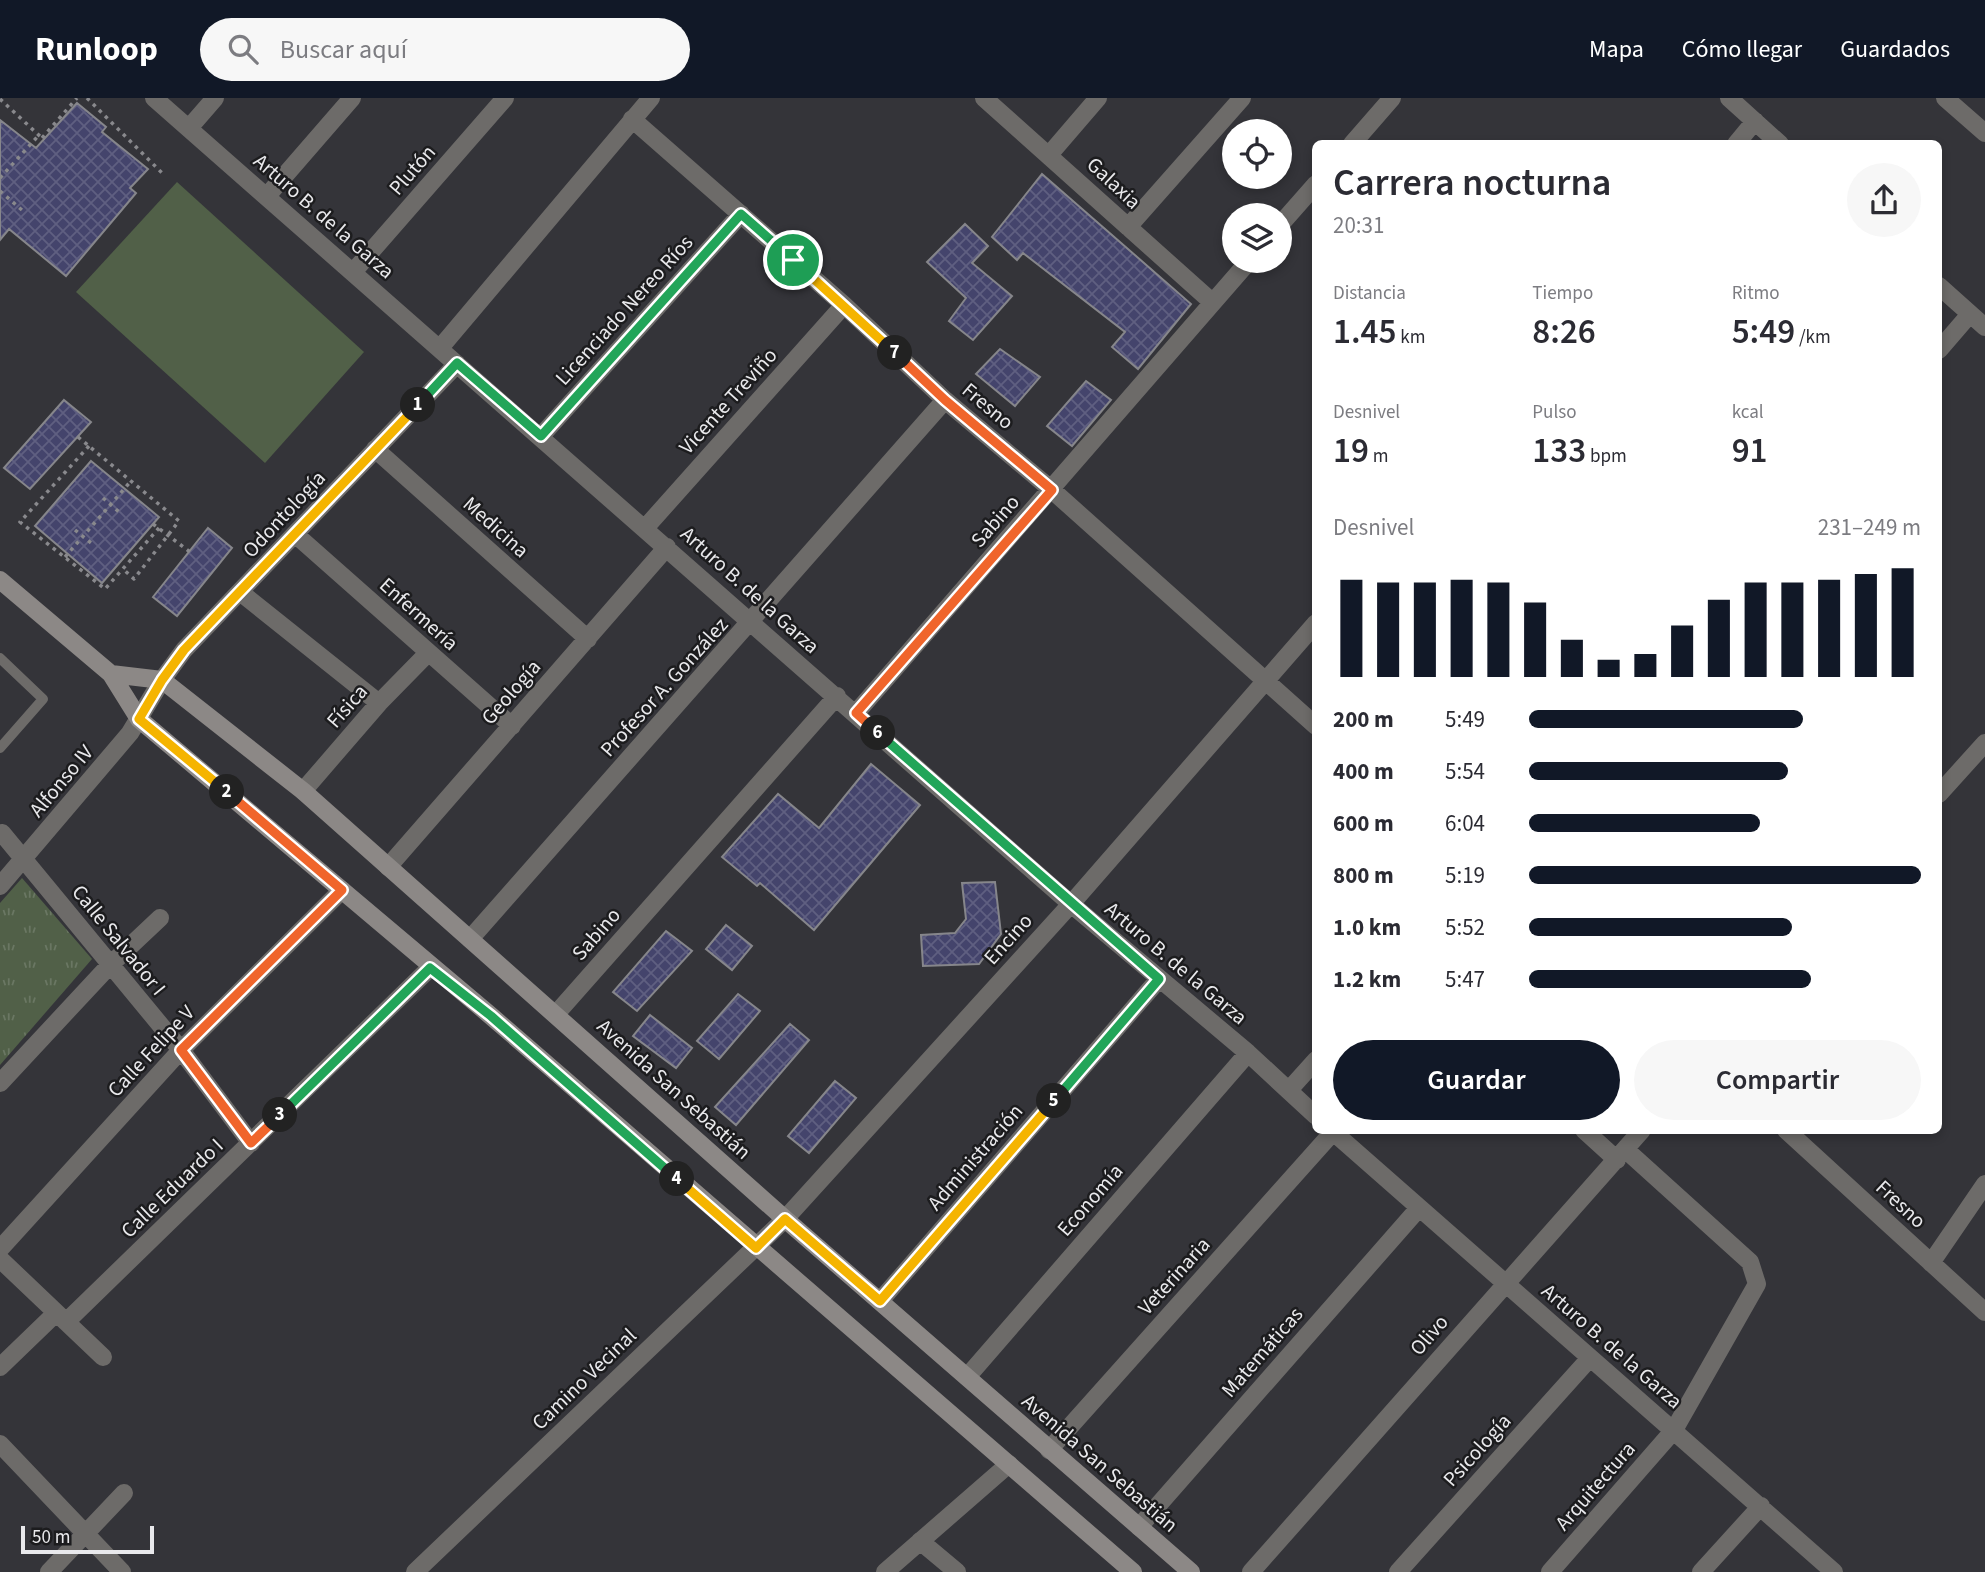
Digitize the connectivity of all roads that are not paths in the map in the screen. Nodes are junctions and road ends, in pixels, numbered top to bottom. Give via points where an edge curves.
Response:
1 (154, 98) edge
2 (215, 98) edge
3 (352, 98) edge
4 (505, 98) edge
5 (651, 98) edge
6 (984, 98) edge
7 (1098, 98) edge
8 (1242, 98) edge
9 (1392, 98) edge
10 (1729, 98) edge
11 (1945, 98) edge
12 (632, 119) junction
13 (1755, 121) junction
14 (189, 128) junction
15 (1985, 133) edge
16 (1355, 140) edge
17 (1739, 140) edge
18 (1776, 140) edge
19 (1049, 155) junction
20 (1312, 189) edge
21 (267, 196) junction
22 (1292, 211) edge
23 (741, 214) junction
24 (1128, 227) junction
25 (354, 271) junction
26 (1238, 273) edge
27 (1942, 289) edge
28 (1212, 302) junction
29 (844, 305) junction
30 (1970, 314) junction
31 (1985, 327) edge
32 (1942, 347) edge
33 (440, 348) junction
34 (457, 363) junction
35 (945, 400) junction
36 (541, 436) junction
37 (375, 449) junction
38 (1052, 490) junction
39 (646, 527) junction
40 (296, 536) junction
41 (667, 547) junction
42 (0, 580) edge
43 (240, 592) junction
44 (751, 624) junction
45 (1312, 628) edge
46 (588, 639) junction
47 (428, 653) junction
48 (0, 658) edge
49 (111, 674) junction
50 (162, 680) junction
51 (1265, 681) junction
52 (837, 696) junction
53 (150, 699) joint
54 (379, 703) junction
55 (856, 713) junction
56 (139, 719) junction
57 (1312, 722) edge
58 (512, 726) junction
59 (1985, 743) edge
60 (0, 748) edge
61 (303, 791) junction
62 (1942, 791) edge
63 (2, 833) dead end
64 (25, 859) junction
65 (388, 867) junction
66 (0, 886) edge
67 (342, 890) junction
68 (1071, 904) junction
69 (160, 918) dead end
70 (470, 939) junction
71 (109, 966) junction
72 (430, 968) junction
73 (1159, 979) junction
74 (556, 1014) junction
75 (181, 1050) junction
76 (1248, 1053) junction
77 (1312, 1064) edge
78 (0, 1083) edge
79 (1289, 1090) junction
80 (1312, 1112) edge
81 (1329, 1134) edge
82 (1335, 1134) edge
83 (1590, 1134) edge
84 (1639, 1134) edge
85 (1793, 1134) edge
86 (251, 1143) junction
87 (1621, 1155) junction
88 (1985, 1184) edge
89 (1419, 1208) junction
90 (785, 1219) junction
91 (0, 1248) edge
92 (756, 1248) junction
93 (0, 1259) edge
94 (1931, 1263) junction
95 (1506, 1283) junction
96 (880, 1301) junction
97 (1985, 1312) edge
98 (61, 1317) junction
99 (103, 1357) dead end
100 (1590, 1358) junction
101 (0, 1367) edge
102 (967, 1377) junction
103 (1674, 1430) junction
104 (0, 1444) edge
105 (1049, 1450) junction
106 (1009, 1464) junction
107 (124, 1493) dead end
108 (1761, 1506) junction
109 (1139, 1527) junction
110 (85, 1535) junction
111 (920, 1541) junction
112 (49, 1572) edge
113 (122, 1572) edge
114 (415, 1572) edge
115 (885, 1572) edge
116 (957, 1572) edge
117 (1133, 1572) edge
118 (1191, 1572) edge
119 (1251, 1572) edge
120 (1398, 1572) edge
121 (1550, 1572) edge
122 (1701, 1572) edge
123 (1834, 1572) edge

1 - 14 street, Arturo B. de la Garza
2 - 14 street
3 - 21 street
4 - 25 street, Plutón
5 - 12 street
6 - 19 street, Galaxia
7 - 19 street
8 - 24 street
9 - 16 street
10 - 13 street
11 - 15 street
12 - 23 street, Fresno
12 - 33 street
13 - 17 street
13 - 18 street
14 - 21 street, Arturo B. de la Garza
19 - 24 street, Galaxia
20 - 22 street
21 - 25 street, Arturo B. de la Garza
23 - 29 street, Fresno
23 - 36 street, Licenciado Nereo Ríos
24 - 28 street, Galaxia
25 - 33 street, Arturo B. de la Garza
26 - 28 street, Sabino
27 - 30 street
28 - 38 street, Sabino
29 - 35 street, Fresno
29 - 39 street, Vicente Treviño
30 - 31 street
30 - 32 street
33 - 34 street, Arturo B. de la Garza
34 - 36 street, Arturo B. de la Garza
34 - 37 street, Odontología
35 - 38 street, Fresno
35 - 44 street, Profesor A. González
36 - 39 street, Arturo B. de la Garza
37 - 40 street, Odontología
37 - 46 street, Medicina
38 - 51 street, Fresno
38 - 55 street, Sabino
39 - 41 street, Arturo B. de la Garza
40 - 43 street, Odontología
40 - 47 street, Enfermería
41 - 44 street, Arturo B. de la Garza
41 - 46 street, Geología
42 - 49 main road
43 - 50 street, Odontología
43 - 54 street
44 - 52 street, Arturo B. de la Garza
44 - 70 street, Profesor A. González
45 - 51 street, Encino
46 - 58 street, Geología
47 - 54 street, Física
47 - 58 street, Enfermería
48 - 60 lane via 43,699
49 - 50 main road
49 - 56 main road
50 - 53 street, Odontología
50 - 61 main road, Avenida San Sebastián
51 - 57 street, Fresno
51 - 68 street, Encino
52 - 55 street, Arturo B. de la Garza
52 - 74 street, Sabino
53 - 56 street, Alfonso IV
54 - 61 street, Física
55 - 68 street, Arturo B. de la Garza
56 - 64 street, Alfonso IV
56 - 67 main road
58 - 65 street, Geología
59 - 62 street
61 - 65 main road, Avenida San Sebastián
63 - 64 street, Calle Salvador I
64 - 66 street, Alfonso IV
64 - 71 street, Calle Salvador I
65 - 70 main road, Avenida San Sebastián
67 - 72 main road
67 - 75 street, Calle Felipe V
68 - 73 street, Arturo B. de la Garza
68 - 90 street, Encino
69 - 71 street
70 - 74 main road, Avenida San Sebastián
71 - 75 street, Calle Salvador I
71 - 78 street
72 - 86 street, Calle Eduardo I
72 - 92 main road
73 - 76 street, Arturo B. de la Garza
73 - 96 street, Administración
74 - 90 main road, Avenida San Sebastián
75 - 86 street, Calle Salvador I
75 - 91 street, Calle Felipe V
76 - 79 street, Arturo B. de la Garza
76 - 102 street, Economía
77 - 79 street
79 - 80 street, Arturo B. de la Garza
81 - 105 street, Veterinaria
82 - 89 street, Arturo B. de la Garza
83 - 87 street
84 - 87 street, Olivo
85 - 94 street, Fresno
86 - 98 street, Calle Eduardo I
87 - 95 street, Olivo
87 - 103 street, Arturo B. de la Garza via 1750,1262 1757,1277 1752,1295
88 - 94 street
89 - 95 street, Arturo B. de la Garza
89 - 109 street, Matemáticas
90 - 92 street, Camino Vecinal
90 - 96 main road, Avenida San Sebastián
92 - 106 main road
92 - 114 street, Camino Vecinal
93 - 98 street
94 - 97 street, Fresno
95 - 100 street, Arturo B. de la Garza
95 - 119 street, Olivo
96 - 102 main road, Avenida San Sebastián
98 - 99 street
98 - 101 street, Calle Eduardo I
100 - 103 street, Arturo B. de la Garza
100 - 120 street, Psicología
102 - 105 main road, Avenida San Sebastián
103 - 108 street, Arturo B. de la Garza
103 - 121 street, Arquitectura
104 - 110 street
105 - 109 main road, Avenida San Sebastián
106 - 111 street
106 - 117 main road
107 - 110 street
108 - 122 street
108 - 123 street, Arturo B. de la Garza
109 - 118 main road, Avenida San Sebastián
110 - 112 street
110 - 113 street
111 - 115 street
111 - 116 street

